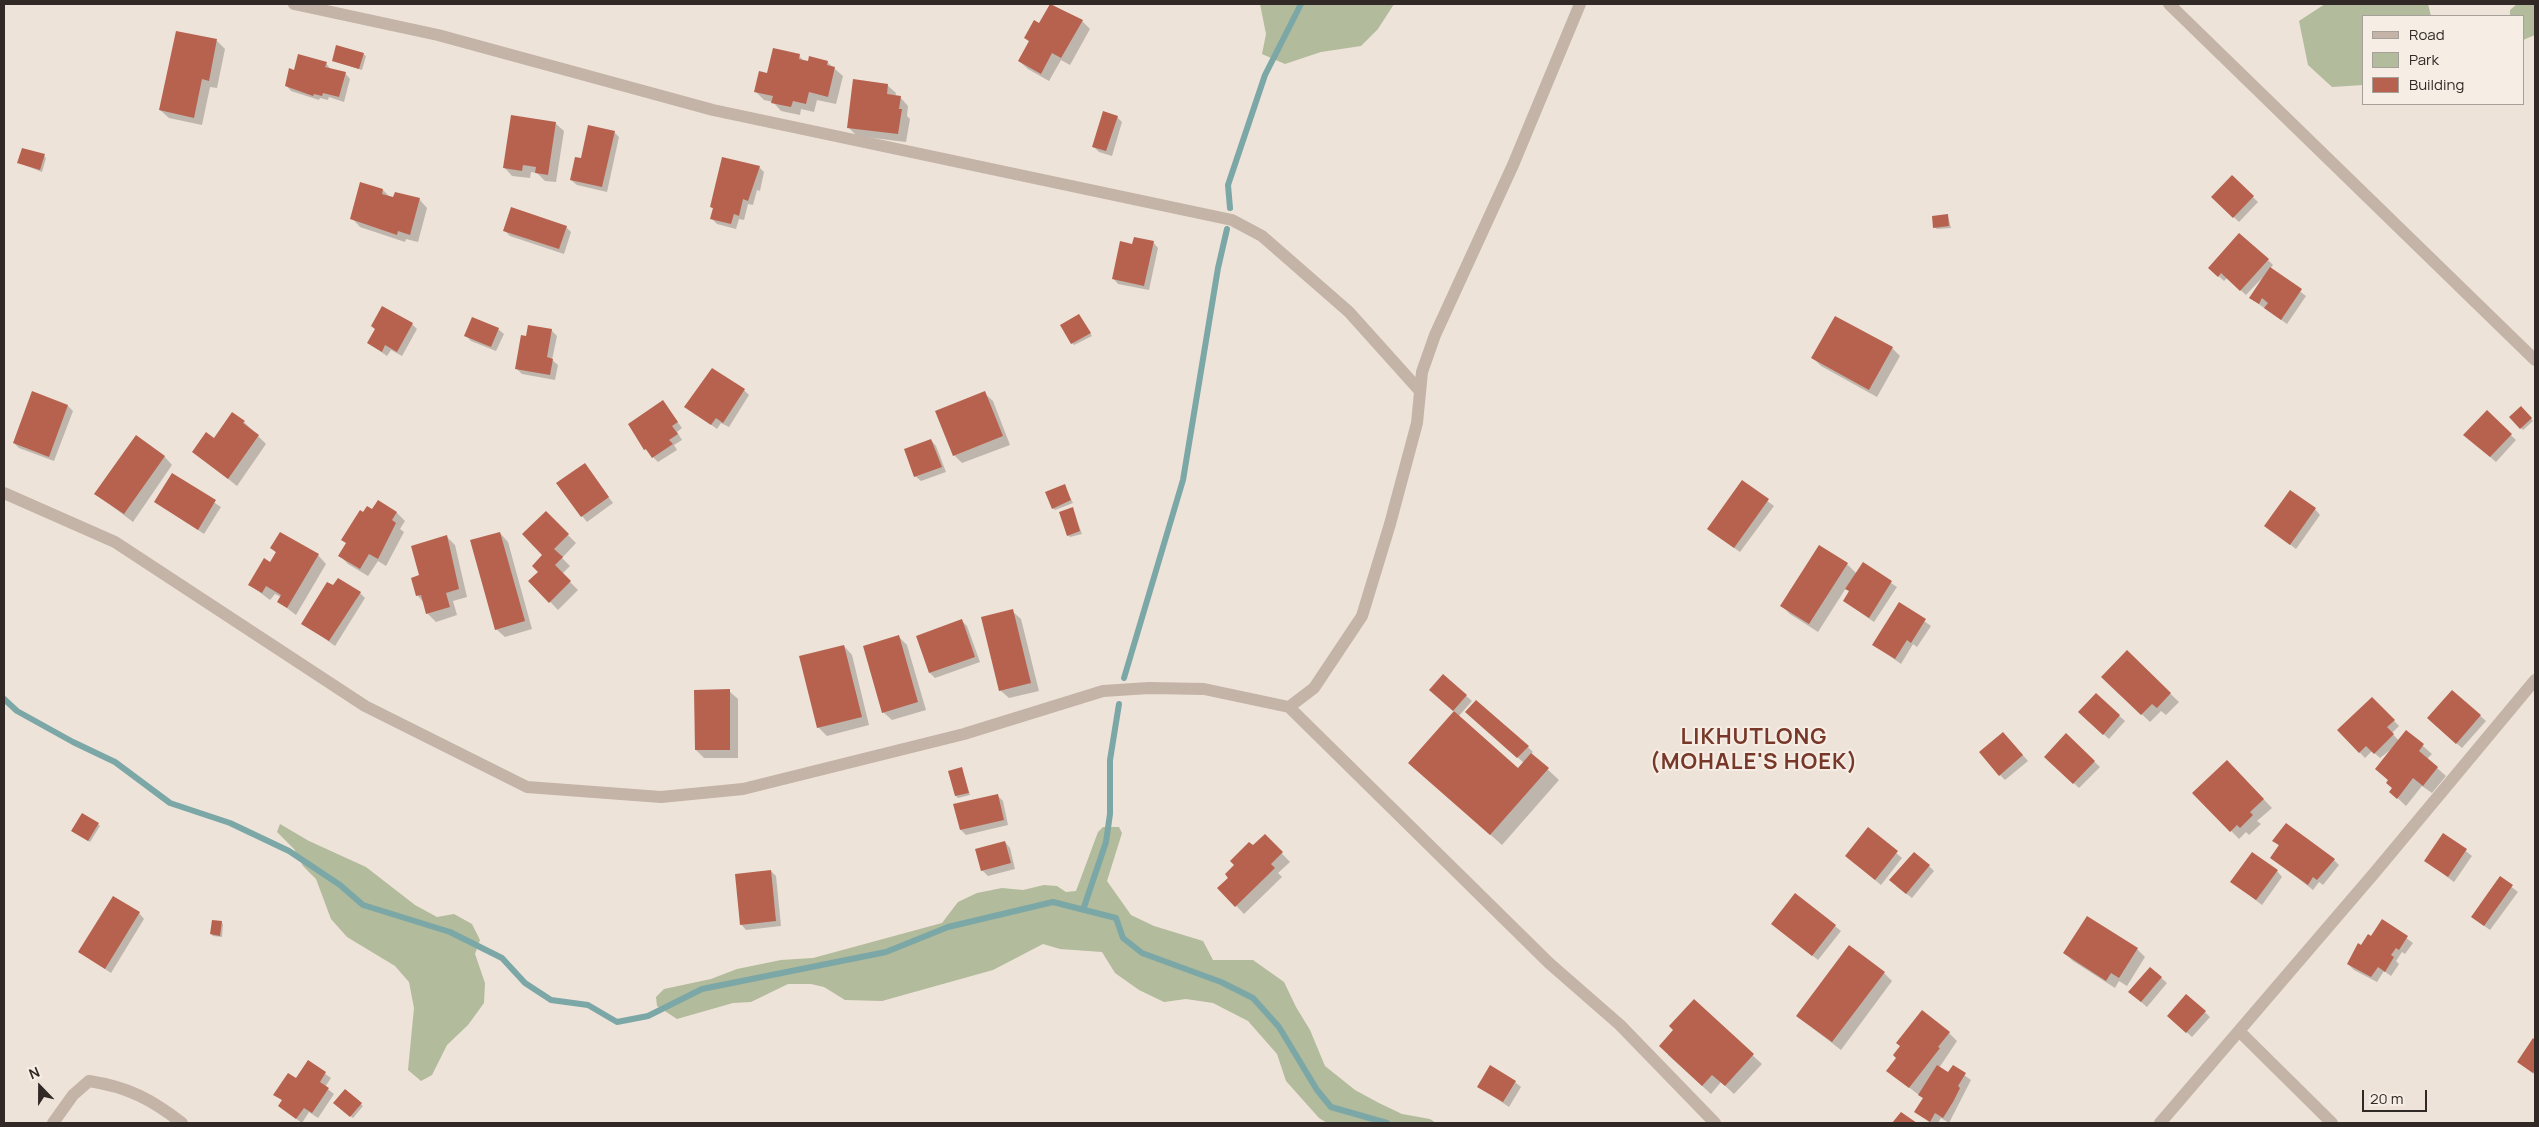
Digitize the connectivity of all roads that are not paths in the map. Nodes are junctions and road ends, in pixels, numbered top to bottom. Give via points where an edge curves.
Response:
1 (294, 4) edge
2 (1580, 4) edge
3 (2169, 4) edge
4 (2535, 360) edge
5 (1420, 391) junction
6 (4, 493) edge
7 (2535, 680) edge
8 (1289, 707) junction
9 (2239, 1031) junction
10 (53, 1123) edge
11 (182, 1123) edge
12 (1715, 1123) edge
13 (2160, 1123) edge
14 (2332, 1123) edge

1 - 5 street via 438,35 713,110 1232,220 1262,236 1349,312
2 - 5 street via 1513,165 1435,335 1422,372
3 - 4 street
5 - 8 street via 1417,423 1362,616 1314,688
6 - 8 street via 114,542 365,706 527,788 661,797 743,789 964,734 1103,691 1204,689
7 - 9 street
8 - 12 street via 1549,963 1620,1025
9 - 13 street
9 - 14 street
10 - 11 street via 73,1095 89,1081 110,1084 153,1101

